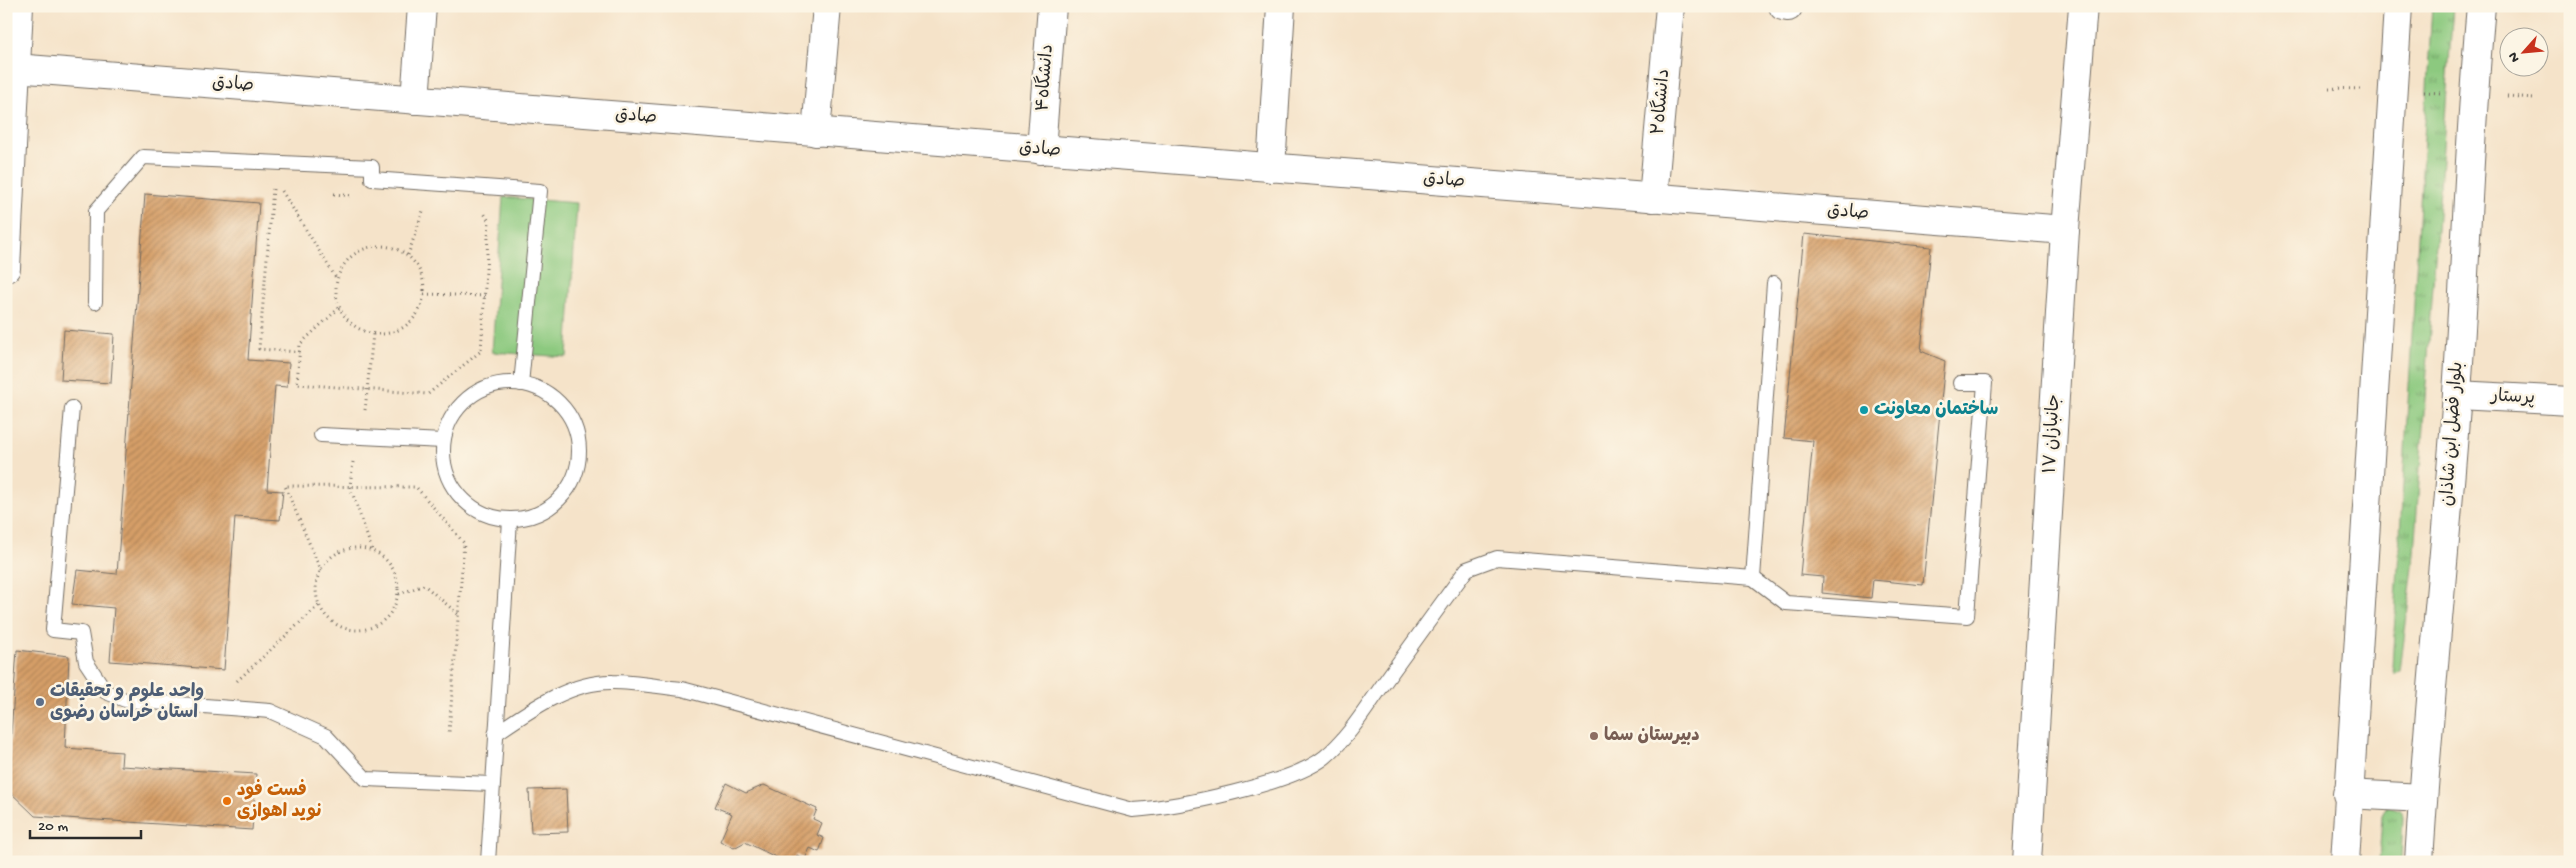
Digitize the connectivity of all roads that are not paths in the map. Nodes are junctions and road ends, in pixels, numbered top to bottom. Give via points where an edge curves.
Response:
1 (19, 6) edge
2 (422, 6) edge
3 (827, 6) edge
4 (1052, 6) edge
5 (1281, 6) edge
6 (1670, 6) edge
7 (1782, 6) edge
8 (2083, 6) edge
9 (2398, 6) edge
10 (2481, 6) edge
11 (1788, 7) edge
12 (15, 68) junction
13 (415, 100) junction
14 (816, 132) junction
15 (1041, 150) junction
16 (1271, 168) junction
17 (1653, 198) junction
18 (2065, 230) junction
19 (6, 268) edge
20 (1774, 283) dead end
21 (95, 302) dead end
22 (1960, 383) dead end
23 (521, 384) junction
24 (2457, 395) junction
25 (2570, 401) edge
26 (72, 408) dead end
27 (321, 435) dead end
28 (443, 441) junction
29 (510, 520) junction
30 (1753, 578) junction
31 (495, 734) junction
32 (492, 784) junction
33 (2347, 794) junction
34 (2423, 798) junction
35 (488, 862) edge
36 (2027, 862) edge
37 (2345, 862) edge
38 (2419, 862) edge

1 - 12 street
2 - 13 street
3 - 14 street
4 - 15 street, دانشگاه۴
5 - 16 street
6 - 17 street, دانشگاه۲
7 - 11 street
8 - 18 street, جانبازان ۱۷
9 - 33 street
10 - 24 street, بلوار فضل ابن شاذان via 2473,95
12 - 13 street, صادق
12 - 19 street
13 - 14 street, صادق
14 - 15 street, صادق
15 - 16 street, صادق
16 - 17 street, صادق
17 - 18 street, صادق
18 - 36 street, جانبازان ۱۷
20 - 30 lane
21 - 23 lane via 96,211 143,158 372,167 372,179 540,191
22 - 30 lane via 1985,383 1967,616 1786,603
23 - 28 lane via 484,388 465,400 450,418
23 - 29 lane via 550,395 566,410 576,430 580,451 576,473 551,507 531,517
24 - 25 street, پرستار
24 - 34 street, بلوار فضل ابن شاذان
26 - 32 lane via 53,630 81,633 86,662 106,692 125,700 270,711 326,736 366,779
27 - 28 lane
28 - 29 lane via 444,464 452,486 473,508
29 - 31 lane
30 - 31 lane via 1497,558 1467,570 1352,728 1324,757 1286,777 1159,808 1133,810 682,689 612,682 564,692
31 - 32 lane
32 - 35 lane
33 - 34 street
33 - 37 street
34 - 38 street, بلوار فضل ابن شاذان

